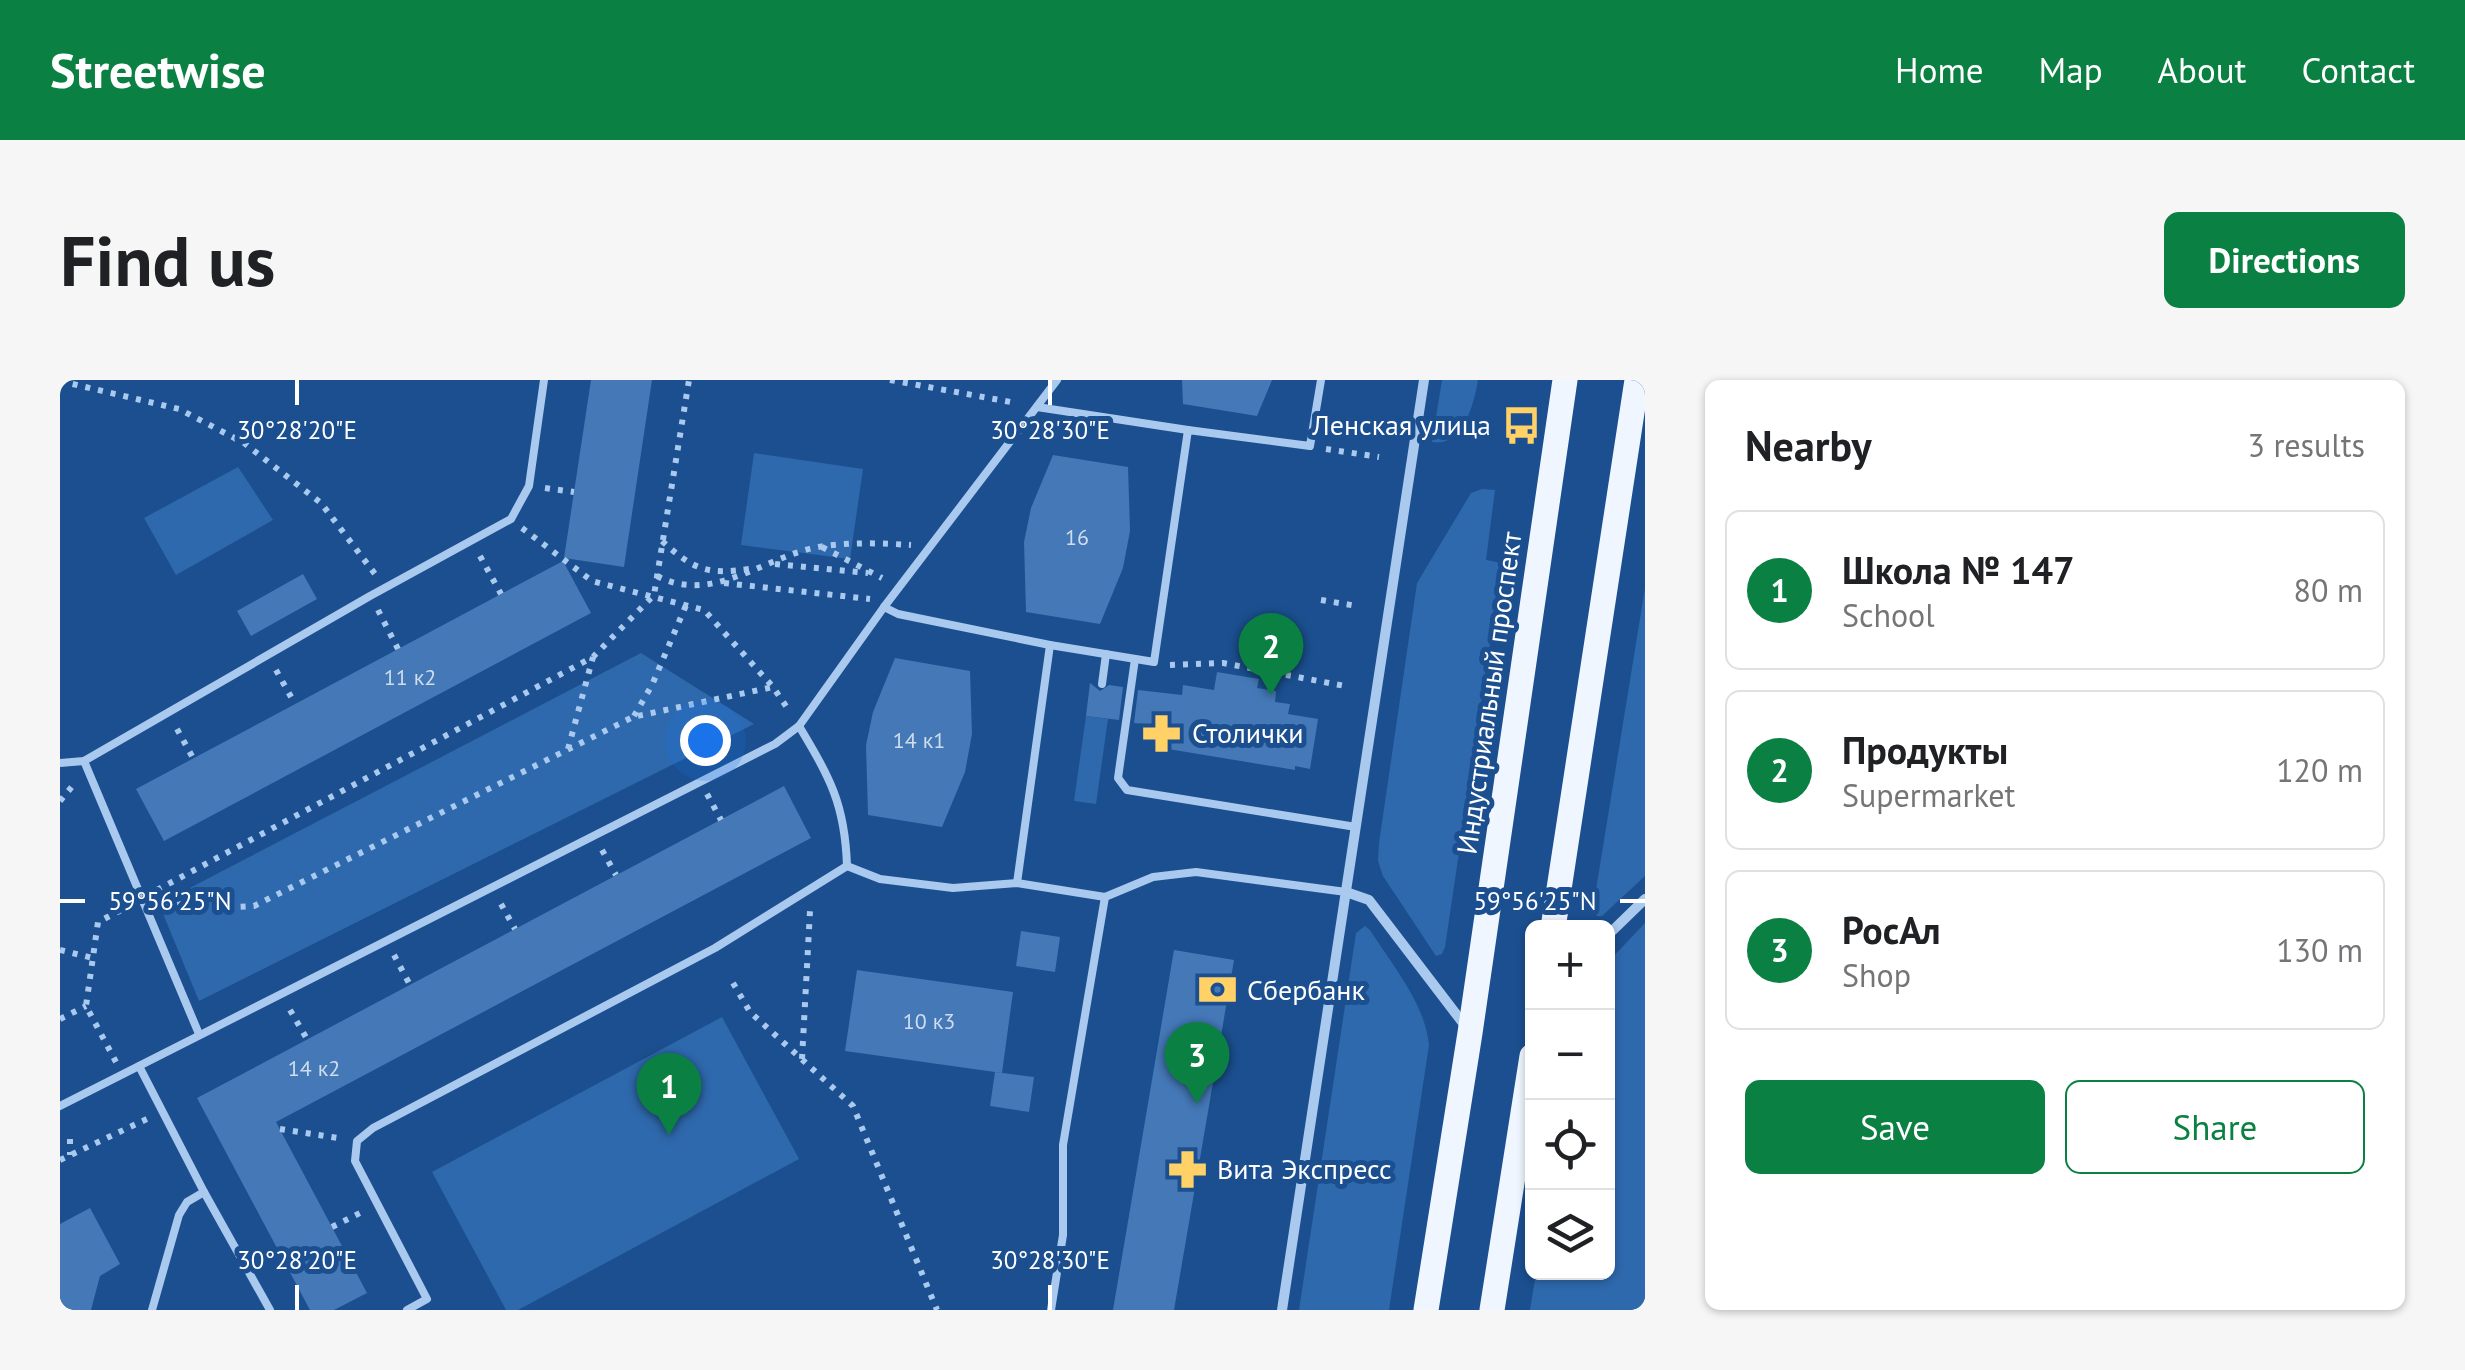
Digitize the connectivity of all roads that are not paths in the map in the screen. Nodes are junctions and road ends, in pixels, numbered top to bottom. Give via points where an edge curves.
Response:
1 (544, 380) edge
2 (1057, 380) edge
3 (1321, 380) edge
4 (1424, 380) edge
5 (1565, 380) edge
6 (1637, 380) edge
7 (1037, 407) junction
8 (1188, 430) junction
9 (884, 607) junction
10 (1050, 645) junction
11 (1106, 654) junction
12 (1135, 659) junction
13 (1102, 684) dead end
14 (799, 726) junction
15 (84, 761) junction
16 (60, 763) edge
17 (1356, 828) junction
18 (848, 866) junction
19 (1017, 883) junction
20 (1346, 892) junction
21 (1105, 897) junction
22 (1645, 899) edge
23 (1554, 920) edge
24 (1615, 927) edge
25 (1470, 1033) junction
26 (199, 1034) junction
27 (139, 1066) junction
28 (1525, 1100) edge
29 (60, 1106) edge
30 (204, 1192) junction
31 (152, 1310) edge
32 (270, 1310) edge
33 (407, 1310) edge
34 (1051, 1310) edge
35 (1282, 1310) edge
36 (1426, 1310) edge
37 (1492, 1310) edge

1 - 15 lane via 528,486 511,519
2 - 7 lane
3 - 8 lane via 1310,446
4 - 17 street
5 - 25 main road, Индустриальный проспект
6 - 23 main road
7 - 8 lane
7 - 9 lane
8 - 12 lane via 1154,662
9 - 10 lane
9 - 14 lane
10 - 11 lane
10 - 19 lane
11 - 12 lane
11 - 13 lane
12 - 17 lane via 1118,778 1127,790
14 - 18 lane via 846,824
14 - 26 lane
15 - 16 lane
15 - 26 lane
17 - 20 street
18 - 19 lane via 880,879 953,888
18 - 33 lane via 715,948 357,1142 355,1162 427,1299
19 - 21 lane
20 - 21 lane via 1196,872 1153,877
20 - 25 street via 1369,900
20 - 35 street
21 - 34 lane via 1063,1145 1063,1235
22 - 24 street
25 - 36 main road, Индустриальный проспект
26 - 27 lane
27 - 29 lane
27 - 30 lane
28 - 37 main road
30 - 31 lane via 179,1215
30 - 32 lane

